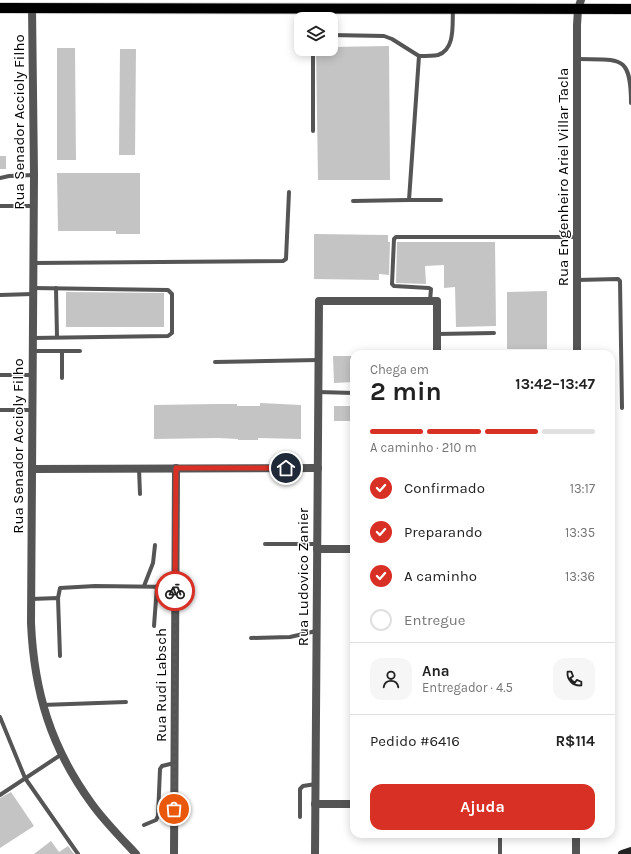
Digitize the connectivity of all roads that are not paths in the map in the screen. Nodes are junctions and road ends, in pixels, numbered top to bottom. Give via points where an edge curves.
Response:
1 (286, 4) edge
2 (302, 4) edge
3 (579, 4) edge
4 (0, 8) edge
5 (32, 8) junction
6 (453, 9) junction
7 (631, 9) edge
8 (338, 36) edge
9 (313, 56) edge
10 (419, 56) junction
11 (578, 58) junction
12 (631, 103) edge
13 (313, 131) dead end
14 (34, 175) junction
15 (0, 178) edge
16 (289, 192) dead end
17 (409, 200) junction
18 (440, 200) dead end
19 (353, 201) dead end
20 (34, 206) junction
21 (1, 207) edge
22 (577, 237) junction
23 (33, 263) junction
24 (577, 280) junction
25 (56, 288) junction
26 (33, 291) junction
27 (0, 295) edge
28 (434, 301) junction
29 (494, 333) dead end
30 (437, 334) junction
31 (57, 337) junction
32 (33, 338) junction
33 (437, 350) edge
34 (577, 350) edge
35 (33, 351) junction
36 (62, 351) junction
37 (80, 351) dead end
38 (318, 360) junction
39 (215, 362) dead end
40 (0, 375) edge
41 (32, 375) junction
42 (62, 378) dead end
43 (318, 392) junction
44 (350, 393) edge
45 (622, 408) dead end
46 (0, 410) edge
47 (32, 410) junction
48 (176, 468) junction
49 (318, 468) junction
50 (32, 469) junction
51 (139, 469) junction
52 (140, 494) dead end
53 (265, 544) dead end
54 (155, 545) dead end
55 (317, 546) junction
56 (350, 549) edge
57 (144, 586) junction
58 (157, 586) junction
59 (175, 587) junction
60 (58, 598) junction
61 (31, 599) junction
62 (154, 626) dead end
63 (317, 631) junction
64 (251, 638) dead end
65 (60, 656) dead end
66 (126, 702) dead end
67 (42, 705) junction
68 (0, 718) edge
69 (62, 754) junction
70 (174, 764) junction
71 (25, 778) junction
72 (316, 784) junction
73 (0, 794) edge
74 (316, 804) junction
75 (350, 804) edge
76 (300, 817) dead end
77 (144, 825) dead end
78 (500, 838) edge
79 (576, 838) edge
80 (631, 850) edge
81 (78, 854) edge
82 (136, 854) edge
83 (174, 854) edge
84 (315, 854) edge
85 (500, 854) edge
86 (576, 854) edge
87 (622, 854) edge

1 - 2 main road
1 - 5 main road
2 - 6 main road
3 - 6 main road
3 - 7 main road
3 - 11 street, Rua Engenheiro Ariel Villar Tacla
4 - 5 main road
5 - 14 street, Rua Senador Accioly Filho
6 - 10 lane via 450,44 446,50 439,54
8 - 10 lane via 384,36
9 - 13 lane
10 - 17 lane
11 - 12 lane via 617,60 624,65 631,84
11 - 22 street, Rua Engenheiro Ariel Villar Tacla
14 - 15 lane
14 - 20 street, Rua Senador Accioly Filho
16 - 23 lane via 286,259 283,261
17 - 18 lane
17 - 19 lane
20 - 21 lane
20 - 23 street, Rua Senador Accioly Filho
22 - 24 street, Rua Engenheiro Ariel Villar Tacla
22 - 28 lane via 396,237 392,284 429,288
23 - 26 street, Rua Senador Accioly Filho
24 - 34 street, Rua Engenheiro Ariel Villar Tacla
24 - 45 lane via 620,281
25 - 26 lane
25 - 31 lane
25 - 31 lane via 168,290 172,294 172,332 168,336
26 - 27 lane
26 - 32 street, Rua Senador Accioly Filho
28 - 30 street
28 - 38 street, Rua Ludovico Zanier via 319,301
29 - 30 lane
30 - 33 street
31 - 32 lane
32 - 35 street, Rua Senador Accioly Filho
35 - 36 lane
35 - 41 street, Rua Senador Accioly Filho
36 - 37 lane
36 - 42 lane
38 - 39 lane
38 - 43 street, Rua Ludovico Zanier
40 - 41 lane
41 - 47 street, Rua Senador Accioly Filho
43 - 44 lane
43 - 49 street, Rua Ludovico Zanier
46 - 47 lane
47 - 50 street, Rua Senador Accioly Filho
48 - 49 street
48 - 51 street
48 - 59 street, Rua Rudi Labsch
49 - 55 street, Rua Ludovico Zanier
50 - 51 street
50 - 61 street, Rua Senador Accioly Filho
51 - 52 lane
53 - 55 lane
54 - 57 lane via 153,563
55 - 56 street
55 - 63 street, Rua Ludovico Zanier
57 - 58 lane
57 - 60 lane via 60,588
58 - 59 lane
58 - 62 lane
59 - 70 street, Rua Rudi Labsch
60 - 61 lane
60 - 65 lane
61 - 67 street, Rua Senador Accioly Filho via 32,644
63 - 64 lane via 290,637
63 - 72 street, Rua Ludovico Zanier
66 - 67 lane
67 - 69 street, Rua Senador Accioly Filho
68 - 71 lane
69 - 71 lane
69 - 82 street, Rua Senador Accioly Filho via 93,805
70 - 77 lane via 162,766 160,769 158,816 156,820
70 - 83 street, Rua Rudi Labsch
71 - 73 lane
71 - 81 lane
72 - 74 street, Rua Ludovico Zanier
72 - 76 lane via 300,789
74 - 75 street
74 - 84 street, Rua Ludovico Zanier
78 - 85 lane
79 - 86 street
80 - 87 main road

